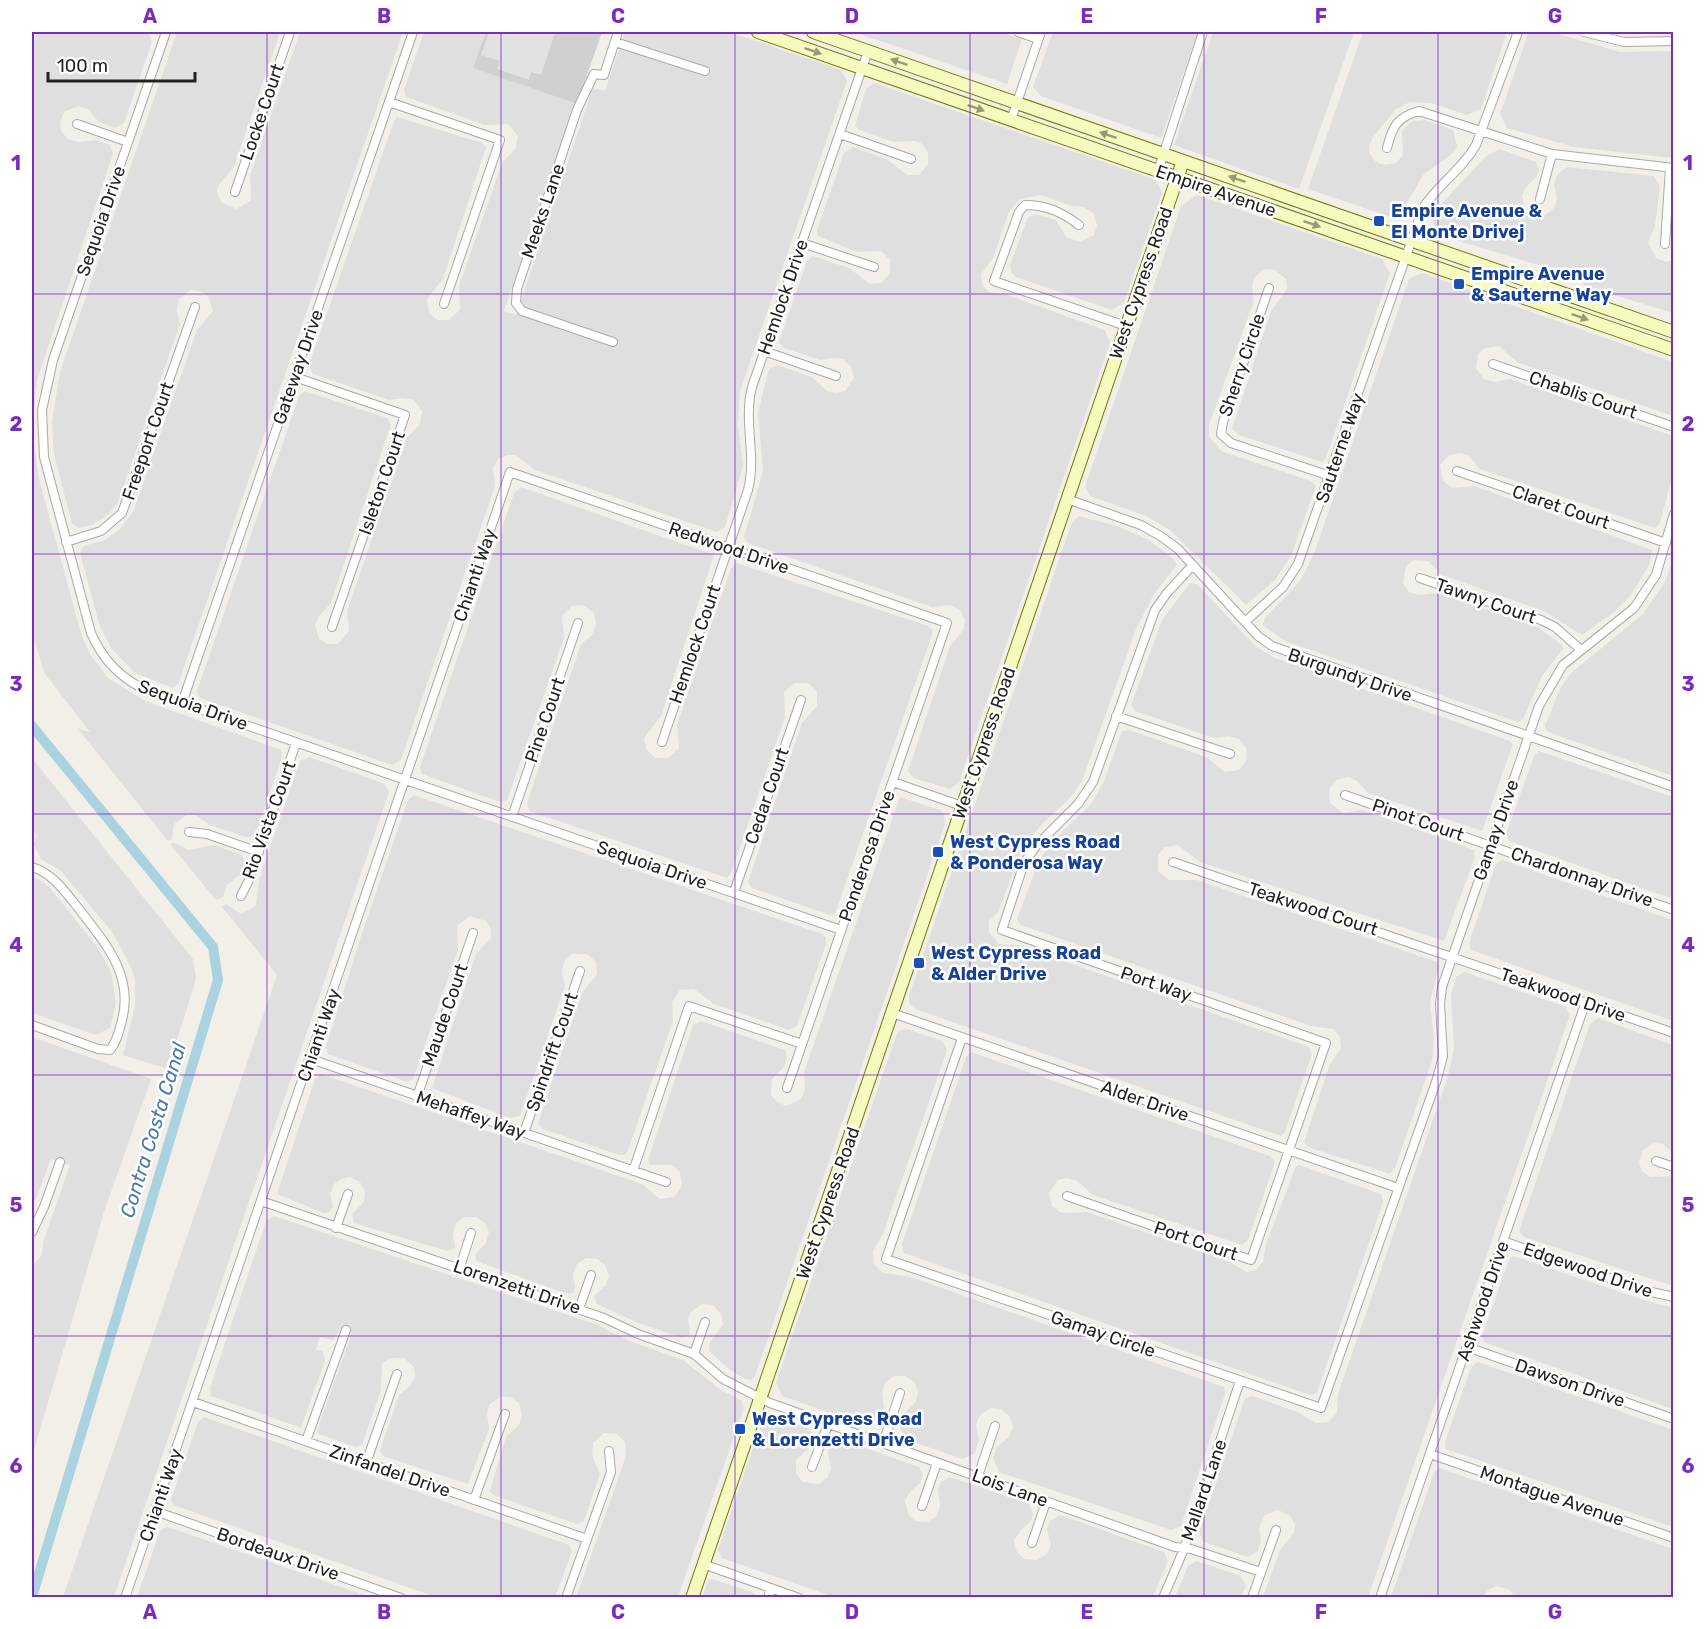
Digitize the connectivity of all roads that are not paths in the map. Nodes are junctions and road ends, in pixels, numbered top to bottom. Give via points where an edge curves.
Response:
1 (166, 32) edge
2 (290, 32) edge
3 (413, 32) edge
4 (618, 32) edge
5 (758, 32) edge
6 (813, 32) edge
7 (1018, 32) edge
8 (1203, 32) edge
9 (1518, 32) edge
10 (1584, 32) edge
11 (1040, 35) edge
12 (1674, 41) edge
13 (615, 42) junction
14 (868, 51) junction
15 (862, 68) junction
16 (705, 71) dead end
17 (389, 102) junction
18 (1017, 103) junction
19 (1011, 120) junction
20 (77, 124) dead end
21 (1483, 130) junction
22 (840, 134) junction
23 (128, 142) junction
24 (1387, 148) dead end
25 (1164, 154) junction
26 (1552, 154) junction
27 (911, 159) dead end
28 (1183, 161) junction
29 (1672, 168) edge
30 (1158, 171) junction
31 (1177, 178) junction
32 (235, 192) dead end
33 (1540, 199) dead end
34 (1079, 225) dead end
35 (1412, 240) junction
36 (802, 243) junction
37 (1665, 244) dead end
38 (1406, 256) junction
39 (873, 267) dead end
40 (1269, 288) dead end
41 (444, 304) dead end
42 (195, 307) dead end
43 (1126, 326) junction
44 (1674, 332) edge
45 (613, 342) dead end
46 (1674, 350) edge
47 (764, 351) junction
48 (1493, 364) dead end
49 (836, 376) dead end
50 (295, 377) junction
51 (1674, 426) edge
52 (1457, 471) dead end
53 (510, 472) joint
54 (1330, 476) junction
55 (1067, 499) junction
56 (1674, 514) edge
57 (66, 542) junction
58 (1666, 543) junction
59 (729, 547) junction
60 (1192, 566) junction
61 (1420, 578) dead end
62 (1245, 622) junction
63 (578, 623) dead end
64 (948, 623) joint
65 (332, 627) dead end
66 (1580, 649) junction
67 (801, 700) dead end
68 (182, 703) junction
69 (1116, 716) junction
70 (1528, 736) junction
71 (662, 742) dead end
72 (296, 743) junction
73 (1230, 754) dead end
74 (404, 780) junction
75 (893, 782) junction
76 (1674, 787) edge
77 (1346, 795) dead end
78 (962, 806) junction
79 (512, 817) junction
80 (189, 832) dead end
81 (1490, 845) junction
82 (259, 852) junction
83 (1173, 862) dead end
84 (32, 867) edge
85 (734, 892) junction
86 (241, 896) dead end
87 (1674, 910) edge
88 (841, 930) junction
89 (473, 933) dead end
90 (1453, 956) junction
91 (580, 971) dead end
92 (1586, 1004) junction
93 (892, 1013) junction
94 (32, 1025) edge
95 (1674, 1034) edge
96 (962, 1038) junction
97 (802, 1044) junction
98 (310, 1059) junction
99 (787, 1088) dead end
100 (417, 1097) junction
101 (524, 1133) junction
102 (1288, 1151) junction
103 (1656, 1161) dead end
104 (60, 1162) dead end
105 (1674, 1167) edge
106 (633, 1171) junction
107 (666, 1182) dead end
108 (1398, 1188) junction
109 (348, 1194) dead end
110 (1066, 1196) dead end
111 (261, 1201) junction
112 (34, 1220) edge
113 (336, 1228) junction
114 (32, 1232) edge
115 (471, 1233) dead end
116 (1503, 1241) junction
117 (460, 1267) junction
118 (591, 1275) dead end
119 (1674, 1297) edge
120 (579, 1309) junction
121 (705, 1322) dead end
122 (346, 1330) dead end
123 (1467, 1347) junction
124 (694, 1354) junction
125 (397, 1374) dead end
126 (1240, 1381) junction
127 (900, 1393) dead end
128 (760, 1399) junction
129 (194, 1402) junction
130 (505, 1414) dead end
131 (1674, 1419) edge
132 (828, 1424) junction
133 (995, 1426) dead end
134 (306, 1442) junction
135 (883, 1443) junction
136 (609, 1451) dead end
137 (1430, 1454) junction
138 (937, 1462) junction
139 (366, 1463) junction
140 (812, 1467) dead end
141 (978, 1476) junction
142 (474, 1500) junction
143 (1046, 1502) junction
144 (922, 1506) dead end
145 (155, 1511) junction
146 (1276, 1530) dead end
147 (1674, 1538) edge
148 (587, 1539) junction
149 (1032, 1543) dead end
150 (1184, 1549) junction
151 (703, 1564) junction
152 (1261, 1572) junction
153 (771, 1588) junction
154 (125, 1598) edge
155 (401, 1598) edge
156 (566, 1598) edge
157 (692, 1598) edge
158 (768, 1598) edge
159 (799, 1598) edge
160 (1163, 1598) edge
161 (1252, 1598) edge
162 (1380, 1598) edge

1 - 23 street, Sequoia Drive
2 - 32 street, Locke Court
3 - 17 street, Gateway Drive
4 - 13 street, Meeks Lane
5 -> 15 main road, Empire Avenue
6 - 14 main road, Empire Avenue
7 - 11 street
8 - 25 street
9 - 21 street, Sauterne Way
10 - 12 street via 1624,42
11 - 18 street
13 - 16 street
13 - 45 street, Meeks Lane via 604,75 594,74 577,110 516,303 522,311
14 - 15 street, Hemlock Drive
18 -> 14 main road, Empire Avenue
15 -> 19 main road, Empire Avenue
15 - 22 street, Hemlock Drive
17 - 41 street via 500,140
17 - 50 street, Gateway Drive
18 - 19 street
25 -> 18 main road, Empire Avenue
19 - 30 main road, Empire Avenue
20 - 23 street
21 - 24 street via 1419,111 1400,118 1392,128
21 - 26 street
21 - 35 street, Sauterne Way via 1468,159 1432,194
22 - 27 street
22 - 36 street, Hemlock Drive
23 - 57 street, Sequoia Drive via 53,360 42,410 47,472
25 - 28 main road, Empire Avenue
25 - 30 street
26 - 29 street
26 - 33 street
28 - 31 main road, West Cypress Road
35 -> 28 main road, Empire Avenue
29 - 37 street
30 - 31 main road, Empire Avenue
31 -> 38 main road, Empire Avenue
31 - 43 main road, West Cypress Road
34 - 43 street via 1065,214 1039,205 1025,205 1018,212 994,281
35 - 38 street, Sauterne Way
35 - 44 main road, Empire Avenue
36 - 39 street
36 - 47 street, Hemlock Drive
38 -> 46 main road, Empire Avenue
38 - 54 street, Sauterne Way
40 - 54 street, Sherry Circle via 1221,434 1231,443
42 - 57 street, Freeport Court via 122,513 101,531
43 - 55 main road, West Cypress Road
47 - 49 street
47 - 59 street, Hemlock Drive via 747,413 752,474
48 - 51 street, Chablis Court
50 - 65 street, Isleton Court via 405,416
50 - 68 street, Gateway Drive
52 - 58 street, Claret Court
53 - 59 street, Redwood Drive
53 - 74 street, Chianti Way
54 - 62 street, Sauterne Way via 1298,564 1283,587
55 - 60 street, Burgundy Drive via 1153,531 1178,549
55 - 78 main road, West Cypress Road
56 - 58 street, Gamay Drive
57 - 68 street, Sequoia Drive via 91,633 102,654 133,684
58 - 66 street, Gamay Drive via 1656,575 1634,608
59 - 64 street, Redwood Drive
59 - 71 street, Hemlock Court
60 - 62 street, Burgundy Drive
60 - 69 street, Port Way via 1155,610
61 - 66 street, Tawny Court via 1541,620
62 - 70 street, Burgundy Drive via 1258,636 1286,653
63 - 79 street, Pine Court
64 - 75 street, Ponderosa Drive
66 - 70 street, Gamay Drive via 1551,682
67 - 85 street, Cedar Court
68 - 72 street, Sequoia Drive
69 - 73 street
69 - 102 street, Port Way via 1093,782 1078,804 1024,862 1002,930 1326,1043
70 - 76 street, Burgundy Drive
70 - 81 street, Gamay Drive
72 - 74 street, Sequoia Drive
72 - 82 street, Rio Vista Court
74 - 79 street, Sequoia Drive
74 - 98 street, Chianti Way
75 - 78 street
75 - 88 street, Ponderosa Drive
77 - 81 street, Pinot Court
78 - 93 main road, West Cypress Road
79 - 85 street, Sequoia Drive
80 - 82 street via 207,834
81 - 87 street, Chardonnay Drive
81 - 90 street, Gamay Drive
82 - 86 street, Rio Vista Court
83 - 90 street, Teakwood Court
84 - 94 street via 58,883 109,947 120,970 124,1010 110,1050
85 - 88 street, Sequoia Drive
88 - 97 street, Ponderosa Drive
89 - 100 street, Maude Court
90 - 92 street, Teakwood Drive
90 - 108 street, Gamay Drive via 1440,1004 1443,1056
91 - 101 street, Spindrift Court
92 - 95 street, Teakwood Drive
92 - 116 street, Ashwood Drive
93 - 96 street, Alder Drive
93 - 128 main road, West Cypress Road
96 - 102 street, Alder Drive
96 - 126 street, Gamay Circle via 886,1258
97 - 99 street, Ponderosa Drive
97 - 106 street via 689,1006
98 - 100 street, Mehaffey Way
98 - 111 street, Chianti Way
100 - 101 street, Mehaffey Way
101 - 106 street, Mehaffey Way
102 - 108 street, Alder Drive
102 - 110 street, Port Court via 1251,1260
103 - 105 street
104 - 112 street via 44,1207
106 - 107 street, Mehaffey Way
108 - 126 street, Gamay Circle via 1321,1408
109 - 113 street
111 - 113 street, Lorenzetti Drive
111 - 129 street, Chianti Way
112 - 114 street
113 - 117 street, Lorenzetti Drive
115 - 117 street
116 - 119 street, Edgewood Drive
116 - 123 street, Ashwood Drive
117 - 120 street, Lorenzetti Drive
118 - 120 street
120 - 124 street, Lorenzetti Drive
121 - 124 street
122 - 134 street
123 - 131 street, Dawson Drive
123 - 137 street, Ashwood Drive
124 - 128 street, Lorenzetti Drive via 723,1379
125 - 139 street
126 - 150 street, Mallard Lane
127 - 135 street
128 - 132 street, Lois Lane
128 - 151 main road, West Cypress Road
129 - 134 street, Zinfandel Drive
129 - 145 street, Chianti Way
130 - 142 street
132 - 135 street, Lois Lane
132 - 140 street
133 - 141 street
134 - 139 street, Zinfandel Drive
135 - 138 street, Lois Lane
136 - 148 street via 611,1472
137 - 147 street, Montague Avenue
137 - 162 street, Ashwood Drive
138 - 141 street, Lois Lane
138 - 144 street
139 - 142 street, Zinfandel Drive
141 - 143 street, Lois Lane
142 - 148 street, Zinfandel Drive
143 - 149 street
143 - 150 street, Lois Lane
145 - 154 street, Chianti Way
145 - 155 street, Bordeaux Drive
146 - 152 street
148 - 156 street
150 - 152 street, Lois Lane
150 - 160 street, Mallard Lane
151 - 153 street
151 - 157 main road, West Cypress Road
152 - 161 street
153 - 158 street
153 - 159 street

